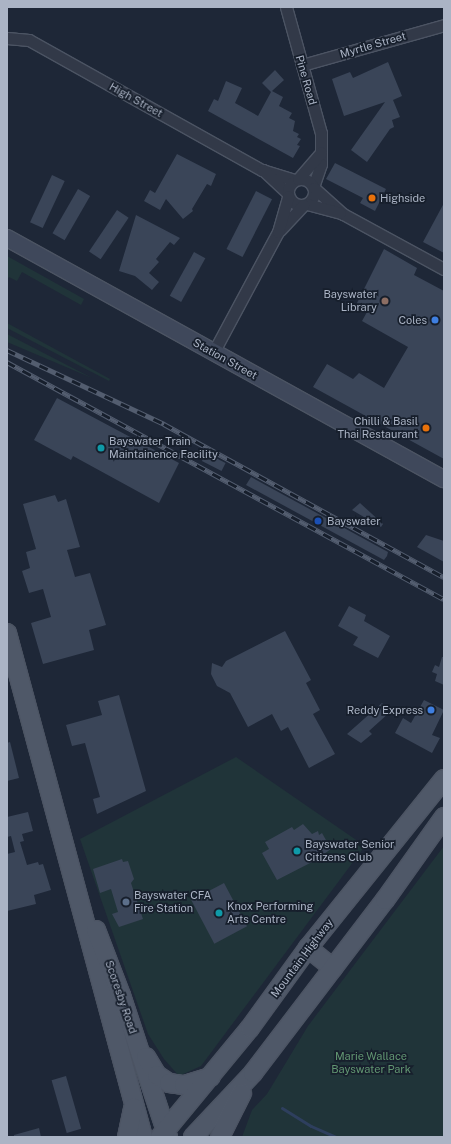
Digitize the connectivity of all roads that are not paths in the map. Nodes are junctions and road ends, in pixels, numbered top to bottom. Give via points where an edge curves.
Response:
1 (286, 7) edge
2 (444, 25) edge
3 (7, 38) edge
4 (302, 65) junction
5 (320, 153) junction
6 (262, 170) junction
7 (296, 179) junction
8 (314, 187) junction
9 (288, 194) junction
10 (305, 204) junction
11 (343, 214) junction
12 (278, 232) junction
13 (7, 238) edge
14 (444, 269) edge
15 (213, 353) junction
16 (444, 479) edge
17 (7, 633) edge
18 (444, 779) edge
19 (444, 787) edge
20 (444, 817) edge
21 (399, 832) junction
22 (71, 865) junction
23 (308, 948) junction
24 (332, 968) junction
25 (136, 1041) junction
26 (253, 1073) junction
27 (211, 1077) junction
28 (133, 1105) junction
29 (164, 1135) edge
30 (127, 1137) edge
31 (143, 1137) edge
32 (193, 1137) edge
33 (220, 1137) edge

1 - 4 street, Pine Road
2 - 4 street, Myrtle Street
3 - 6 street, High Street via 29,40
4 - 5 street, Pine Road via 321,133
5 - 7 street
5 - 8 street, Pine Road via 321,164
6 - 7 street, High Street
6 - 9 street, High Street
7 - 8 street via 307,180
7 - 9 street
8 - 10 street via 314,194
8 - 11 street
9 - 10 street via 294,203
9 - 12 street
10 - 11 street
10 - 12 street
11 - 14 street
12 - 15 street
13 - 15 main road, Station Street
15 - 16 main road, Station Street
17 - 22 main road, Scoresby Road
18 - 21 main road, Mountain Highway
19 - 21 main road
20 - 24 main road via 385,900
21 - 23 main road, Mountain Highway
22 - 25 main road, Scoresby Road
22 - 28 main road, Scoresby Road via 93,959
23 - 24 main road
23 - 27 main road, Mountain Highway
24 - 26 main road
25 - 27 main road via 157,1075 169,1083 184,1085
25 - 29 main road, Scoresby Road
26 - 32 main road
26 - 33 main road
27 - 29 main road, Mountain Highway
28 - 30 main road
28 - 31 main road, Scoresby Road

